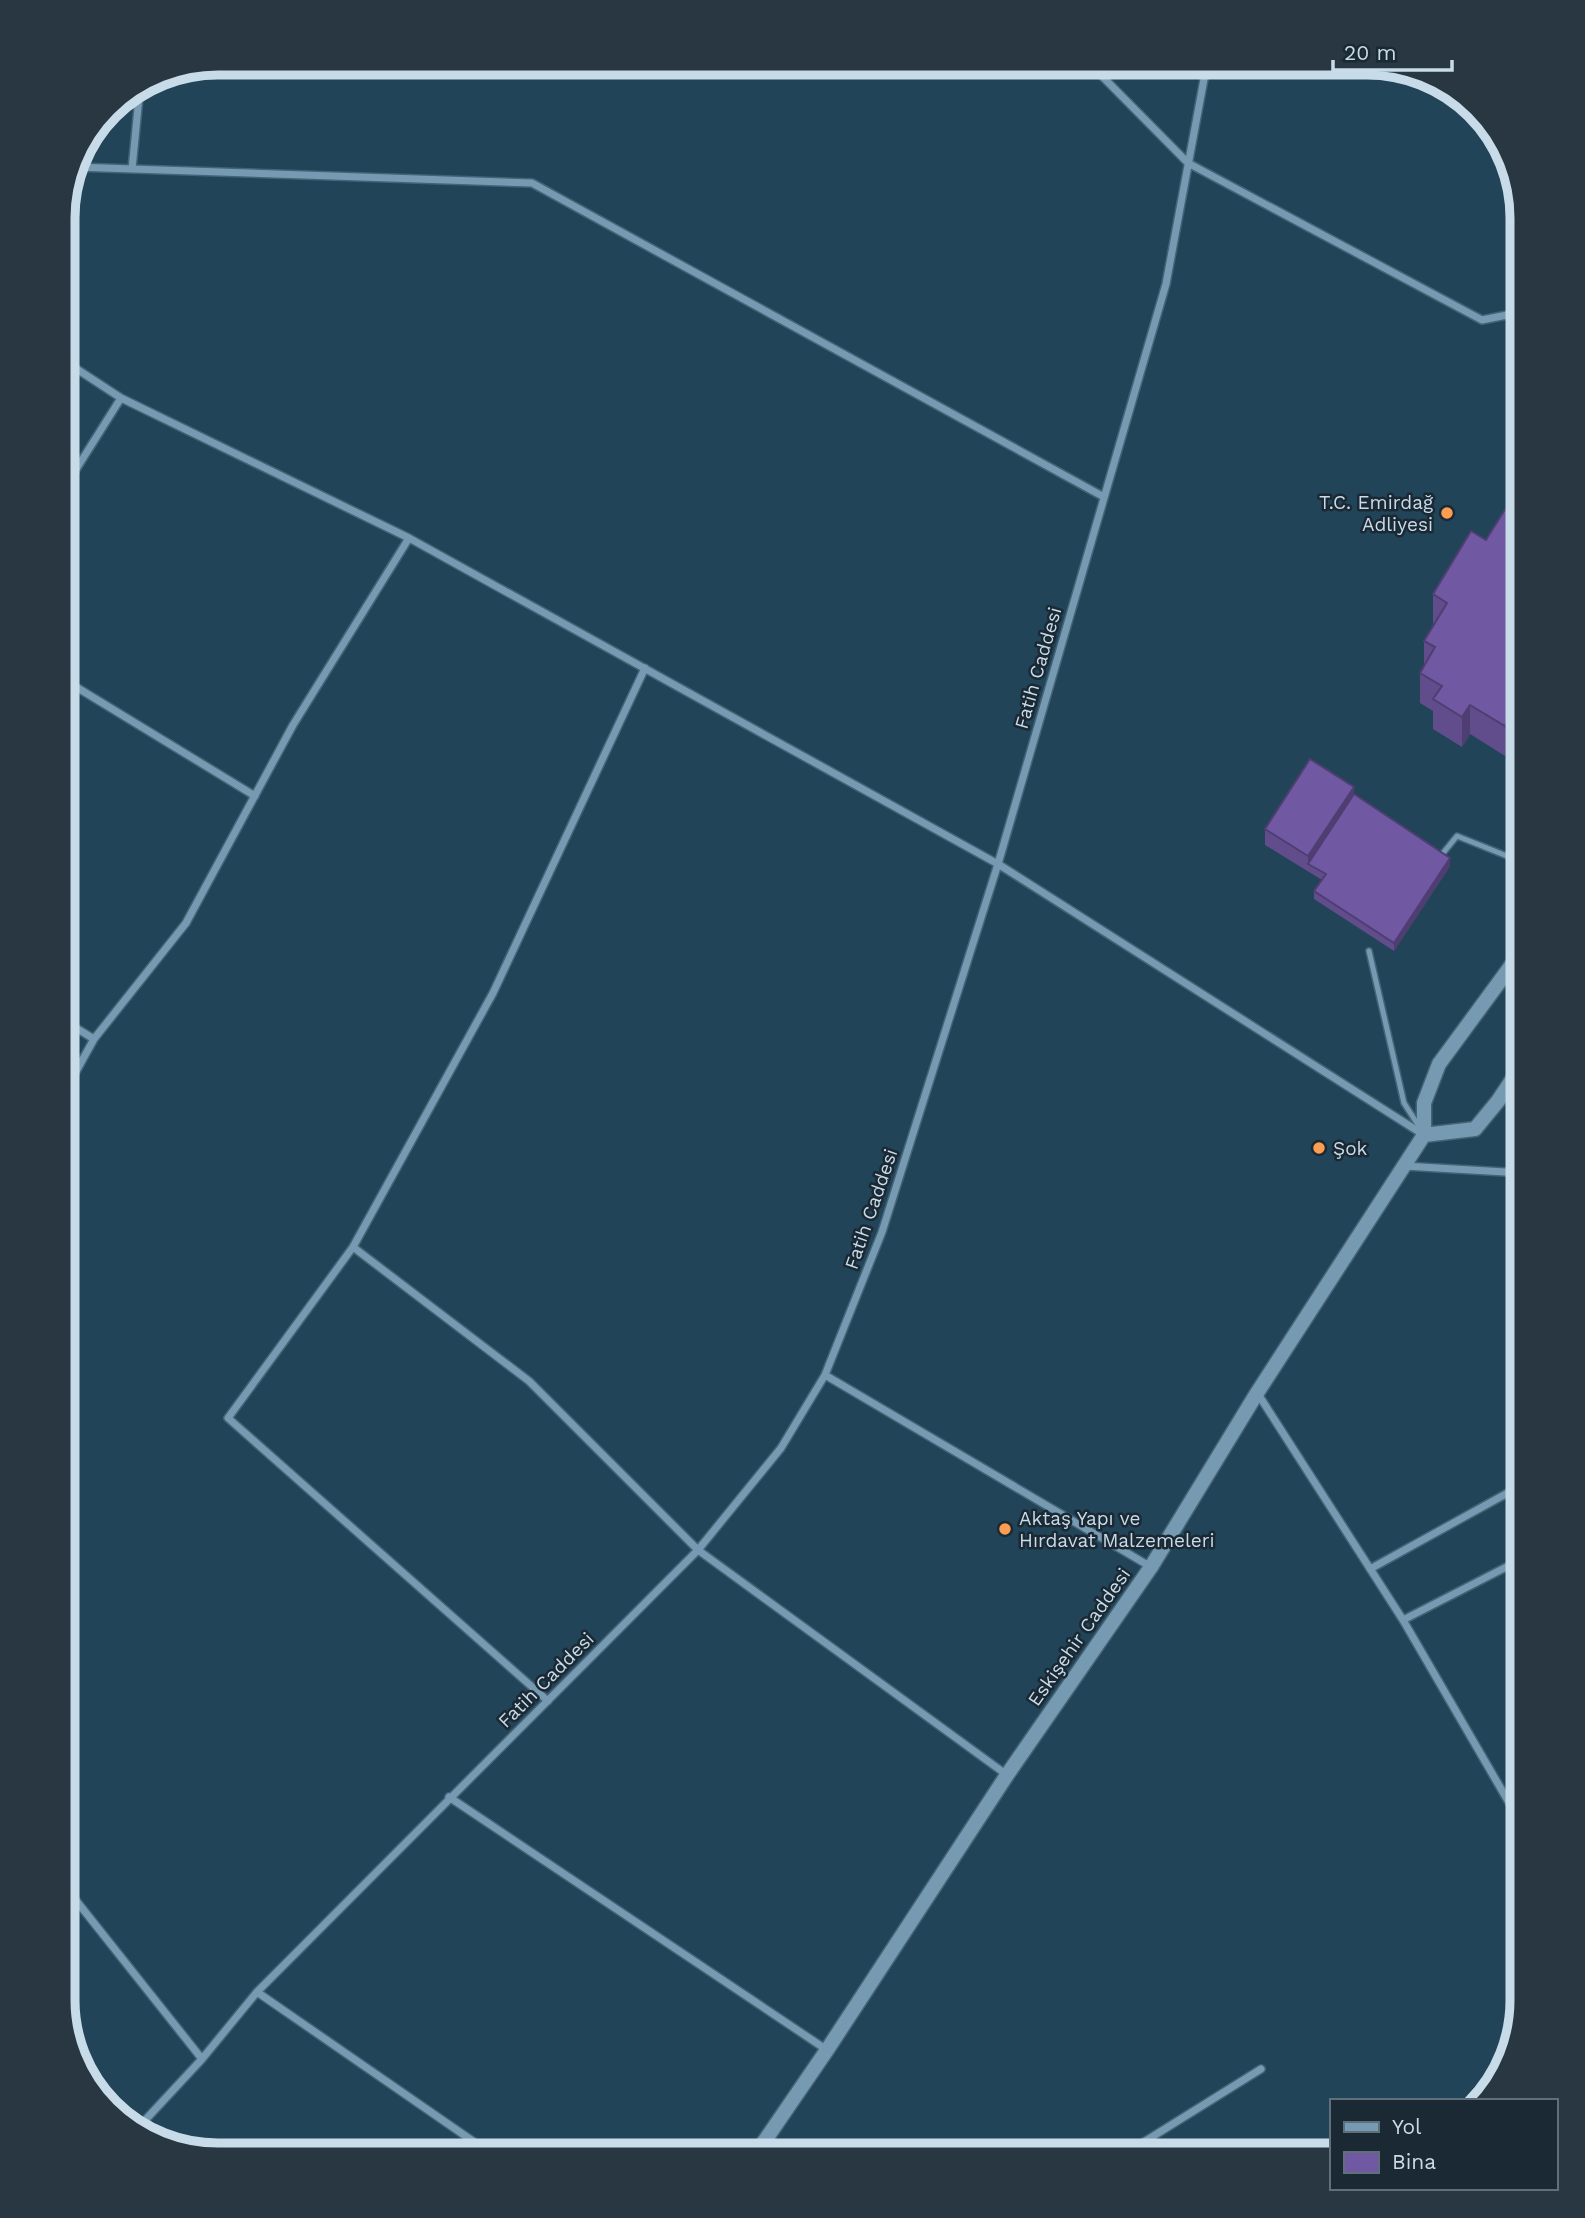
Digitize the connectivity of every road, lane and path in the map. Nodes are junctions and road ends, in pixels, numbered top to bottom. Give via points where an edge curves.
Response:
1 (1102, 76) edge
2 (1205, 76) edge
3 (139, 99) edge
4 (1188, 163) junction
5 (85, 167) edge
6 (132, 169) junction
7 (1510, 314) edge
8 (76, 368) edge
9 (121, 398) junction
10 (76, 470) edge
11 (1104, 497) junction
12 (409, 538) junction
13 (645, 668) junction
14 (76, 687) edge
15 (255, 796) junction
16 (1510, 857) edge
17 (1436, 861) edge
18 (998, 864) junction
19 (1368, 951) dead end
20 (1510, 967) edge
21 (76, 1028) edge
22 (94, 1039) junction
23 (76, 1072) edge
24 (1510, 1083) edge
25 (1424, 1135) junction
26 (1404, 1166) junction
27 (1510, 1172) edge
28 (353, 1247) junction
29 (825, 1375) junction
30 (1257, 1393) junction
31 (1510, 1492) edge
32 (698, 1550) junction
33 (1510, 1565) edge
34 (1151, 1567) junction
35 (1370, 1569) junction
36 (1403, 1620) junction
37 (548, 1701) junction
38 (1007, 1776) junction
39 (449, 1797) junction
40 (1510, 1804) edge
41 (75, 1899) edge
42 (257, 1992) junction
43 (827, 2050) junction
44 (202, 2059) junction
45 (1261, 2069) dead end
46 (144, 2122) edge
47 (475, 2142) edge
48 (764, 2142) edge
49 (1143, 2143) edge

1 - 4 street
2 - 4 street, Fatih Caddesi
3 - 6 street
4 - 7 street via 1482,320
4 - 11 street, Fatih Caddesi via 1166,284
5 - 6 street
6 - 11 street via 532,183
8 - 9 street
9 - 10 street
9 - 12 street
11 - 18 street, Fatih Caddesi
12 - 13 street
12 - 15 street via 293,725
13 - 18 street
13 - 28 street via 493,993
14 - 15 street
15 - 22 street via 186,923
16 - 17 lane via 1457,836
18 - 25 street
18 - 29 street, Fatih Caddesi via 882,1231
19 - 25 lane via 1404,1103
20 - 25 main road via 1439,1065 1424,1103
21 - 22 street
22 - 23 street
24 - 25 main road via 1475,1129
25 - 26 main road, Eskişehir Caddesi
26 - 27 street
26 - 30 main road, Eskişehir Caddesi
28 - 32 street via 529,1381
28 - 37 street via 228,1418
29 - 32 street, Fatih Caddesi via 780,1448
29 - 34 street
30 - 34 main road, Eskişehir Caddesi
30 - 35 street
31 - 35 street
32 - 37 street, Fatih Caddesi
32 - 38 street
33 - 36 street
34 - 38 main road, Eskişehir Caddesi
35 - 36 street
36 - 40 street
37 - 39 street, Fatih Caddesi
38 - 43 main road, Eskişehir Caddesi
39 - 42 street, Fatih Caddesi
39 - 43 street
41 - 44 street
42 - 44 street, Fatih Caddesi
42 - 47 street
43 - 48 main road, Eskişehir Caddesi
44 - 46 street, Fatih Caddesi
45 - 49 street

